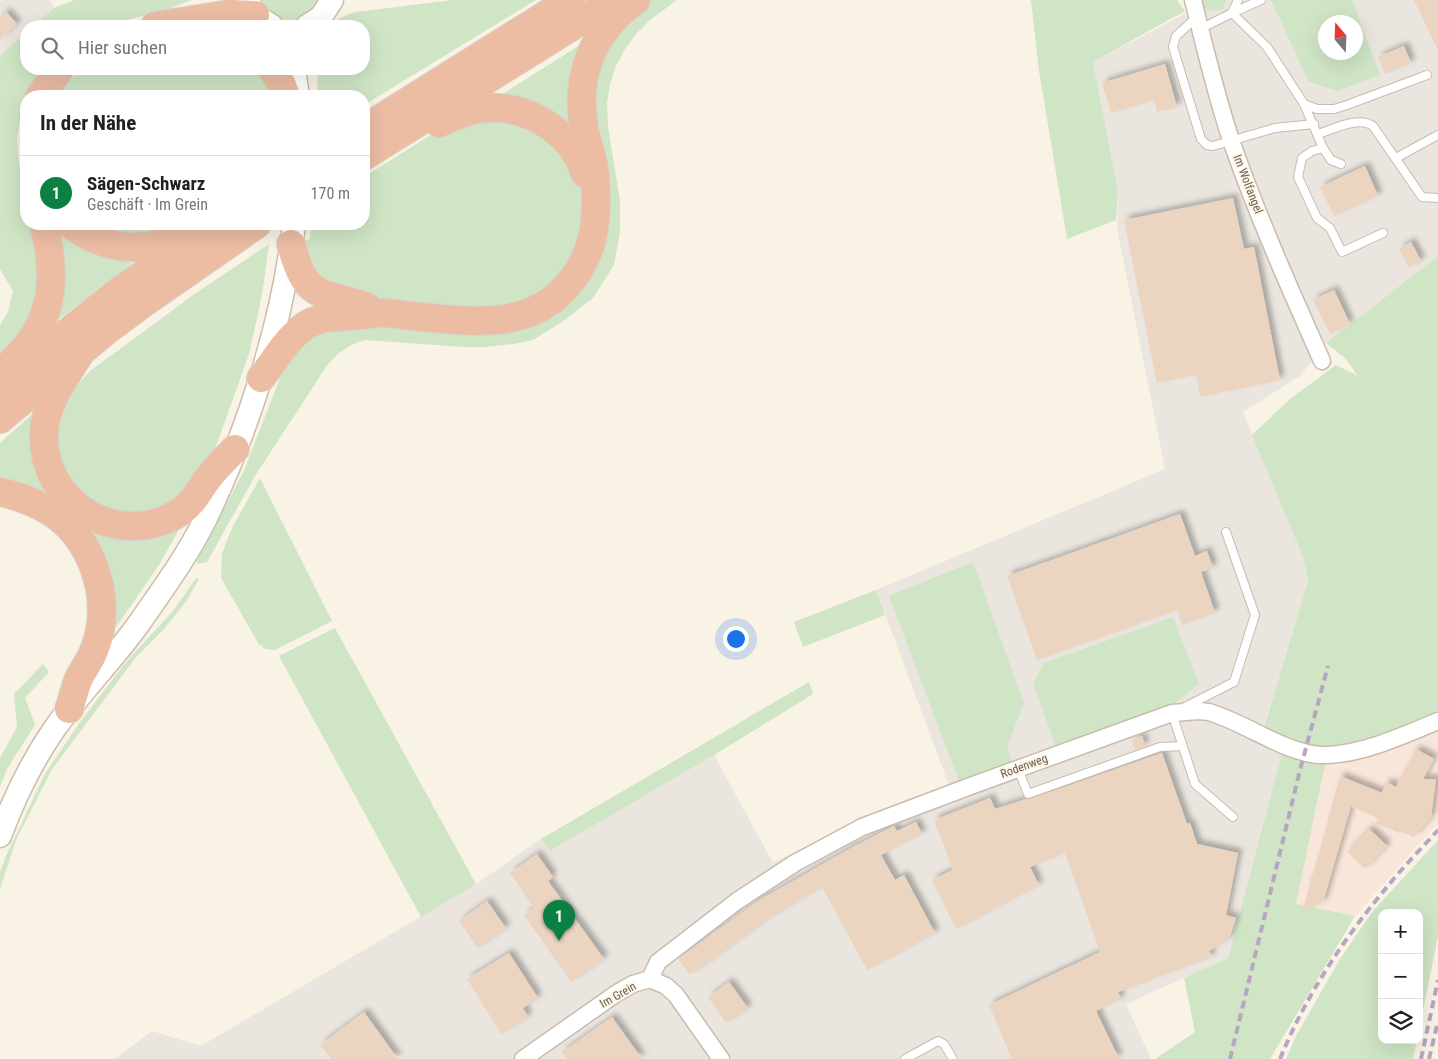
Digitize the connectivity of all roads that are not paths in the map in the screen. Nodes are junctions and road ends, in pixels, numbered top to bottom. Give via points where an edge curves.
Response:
1 (210, 0) edge
2 (570, 0) edge
3 (614, 0) edge
4 (636, 0) edge
5 (1193, 0) edge
6 (1238, 0) edge
7 (1260, 0) edge
8 (336, 1) edge
9 (1232, 13) junction
10 (258, 14) edge
11 (174, 20) edge
12 (199, 20) edge
13 (317, 20) edge
14 (1198, 23) junction
15 (1427, 74) dead end
16 (56, 75) edge
17 (276, 75) edge
18 (295, 75) edge
19 (310, 75) edge
20 (44, 90) edge
21 (284, 90) edge
22 (297, 90) edge
23 (309, 90) edge
24 (1304, 104) junction
25 (1314, 124) junction
26 (1318, 134) junction
27 (1438, 136) edge
28 (370, 142) edge
29 (370, 142) edge
30 (1232, 142) junction
31 (370, 143) edge
32 (1323, 148) junction
33 (1396, 158) junction
34 (1341, 164) dead end
35 (596, 196) junction
36 (1438, 198) edge
37 (46, 230) edge
38 (78, 230) edge
39 (188, 230) edge
40 (209, 230) edge
41 (248, 230) edge
42 (293, 233) edge
43 (1383, 233) dead end
44 (382, 313) junction
45 (82, 350) junction
46 (1322, 361) dead end
47 (0, 373) edge
48 (261, 378) junction
49 (0, 389) edge
50 (0, 419) edge
51 (235, 449) junction
52 (0, 492) edge
53 (1226, 532) dead end
54 (69, 709) junction
55 (1172, 713) junction
56 (1438, 721) edge
57 (1182, 746) junction
58 (1018, 769) junction
59 (1233, 817) dead end
60 (0, 836) edge
61 (650, 979) junction
62 (523, 1059) edge
63 (720, 1059) edge
64 (906, 1059) edge
65 (953, 1059) edge

1 - 11 highway
2 - 28 highway
3 - 29 highway via 484,81
4 - 35 highway via 619,13 601,34 590,55 584,78 583,118 595,174
5 - 14 street, Im Wolfangel
6 - 9 lane
7 - 9 lane
8 - 13 main road
9 - 14 lane
9 - 24 lane via 1267,46
10 - 12 highway
14 - 30 street, Im Wolfangel
14 - 30 lane via 1176,36 1173,47 1201,138 1213,146
15 - 24 lane via 1334,109 1317,109
16 - 20 highway
17 - 21 highway
18 - 22 main road
19 - 23 main road
24 - 25 lane
25 - 26 lane
25 - 30 lane via 1275,128
26 - 32 lane
26 - 33 lane via 1356,122 1367,122
27 - 33 lane
30 - 46 street, Im Wolfangel
31 - 35 highway via 428,130 469,111 497,108 519,112 540,120 567,141 581,162
32 - 34 lane via 1331,160
32 - 43 lane via 1302,158 1298,177 1317,218 1330,228 1342,252
33 - 36 lane via 1422,197
35 - 44 highway via 594,233 585,260 567,286 545,305 530,313 498,321 459,321
37 - 47 highway via 52,267 46,311 30,342
38 - 39 highway via 116,246 141,248 160,244
40 - 49 highway via 122,289
41 - 45 highway
42 - 44 highway via 298,271 310,287 322,294
42 - 48 main road
44 - 48 highway via 334,316 310,323 291,338
45 - 50 highway
45 - 51 highway via 54,398 44,431 50,472 78,508 118,525 163,521 189,506 208,478
48 - 51 main road
51 - 54 main road via 205,520 178,566 124,644
52 - 54 highway via 28,500 54,514 76,535 97,577 102,602 100,633
53 - 55 lane via 1255,615 1234,682
54 - 60 main road via 34,762 11,805
55 - 56 street, Rodenweg via 1210,712 1284,745 1327,755 1350,752
55 - 57 lane
55 - 58 street, Rodenweg
57 - 58 lane via 1160,747 1028,794
57 - 59 lane via 1195,784
58 - 61 street, Rodenweg via 862,827 794,864 737,901 658,962
61 - 62 street, Im Grein via 625,988
61 - 63 street, Im Grein via 671,989
64 - 65 lane via 938,1041 944,1044

